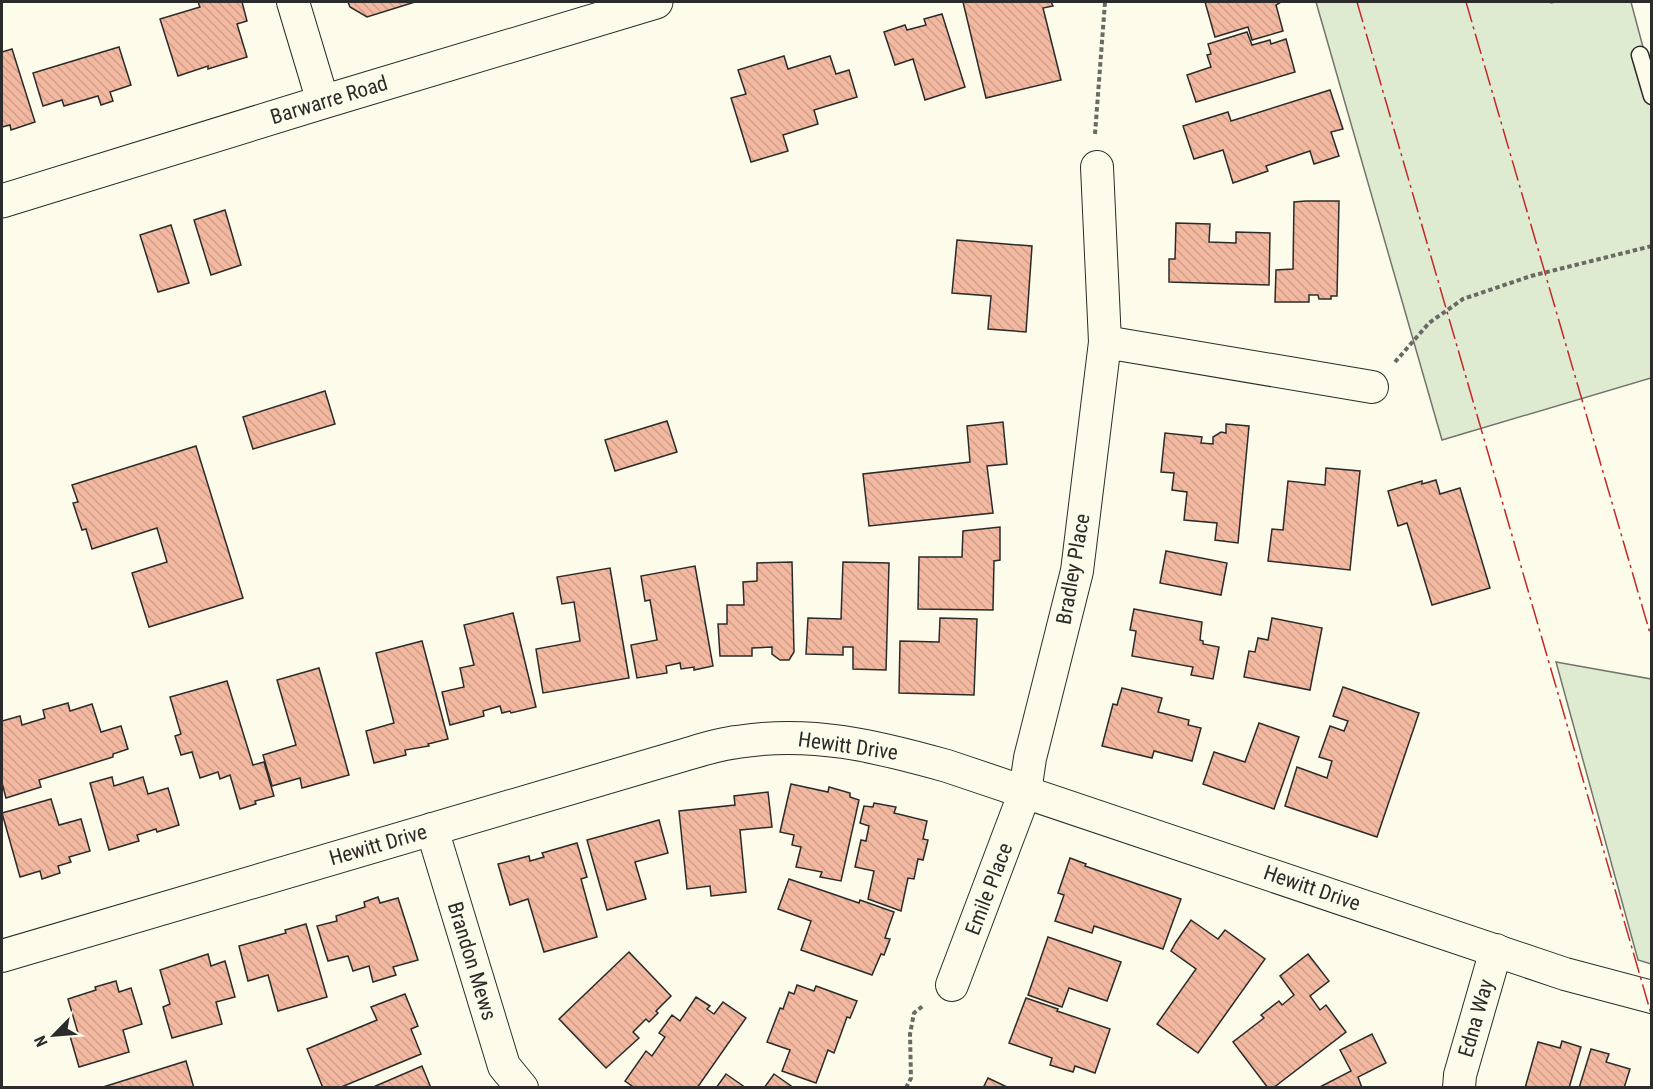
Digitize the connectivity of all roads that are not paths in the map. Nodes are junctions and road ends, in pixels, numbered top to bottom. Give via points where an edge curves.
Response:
1 (293, 2) edge
2 (656, 2) edge
3 (1640, 55) dead end
4 (1652, 96) edge
5 (323, 102) junction
6 (1097, 167) road end
7 (2, 201) edge
8 (1105, 342) junction
9 (1372, 387) road end
10 (1025, 792) junction
11 (432, 829) junction
12 (1496, 950) junction
13 (2, 956) edge
14 (952, 985) road end
15 (1652, 997) edge
16 (522, 1088) edge
17 (1459, 1088) edge

1 - 5 street
2 - 5 street, Barwarre Road
3 - 4 lane
5 - 7 street, Barwarre Road
6 - 8 street, Bradley Place
8 - 9 street
8 - 10 street, Bradley Place via 1077,571
10 - 11 street, Hewitt Drive via 889,749 789,737 737,742 684,755
10 - 12 street, Hewitt Drive
10 - 14 street, Emile Place
11 - 13 street, Hewitt Drive
11 - 16 street, Brandon Mews via 504,1066
12 - 15 street, Hewitt Drive via 1565,974
12 - 17 street, Edna Way

